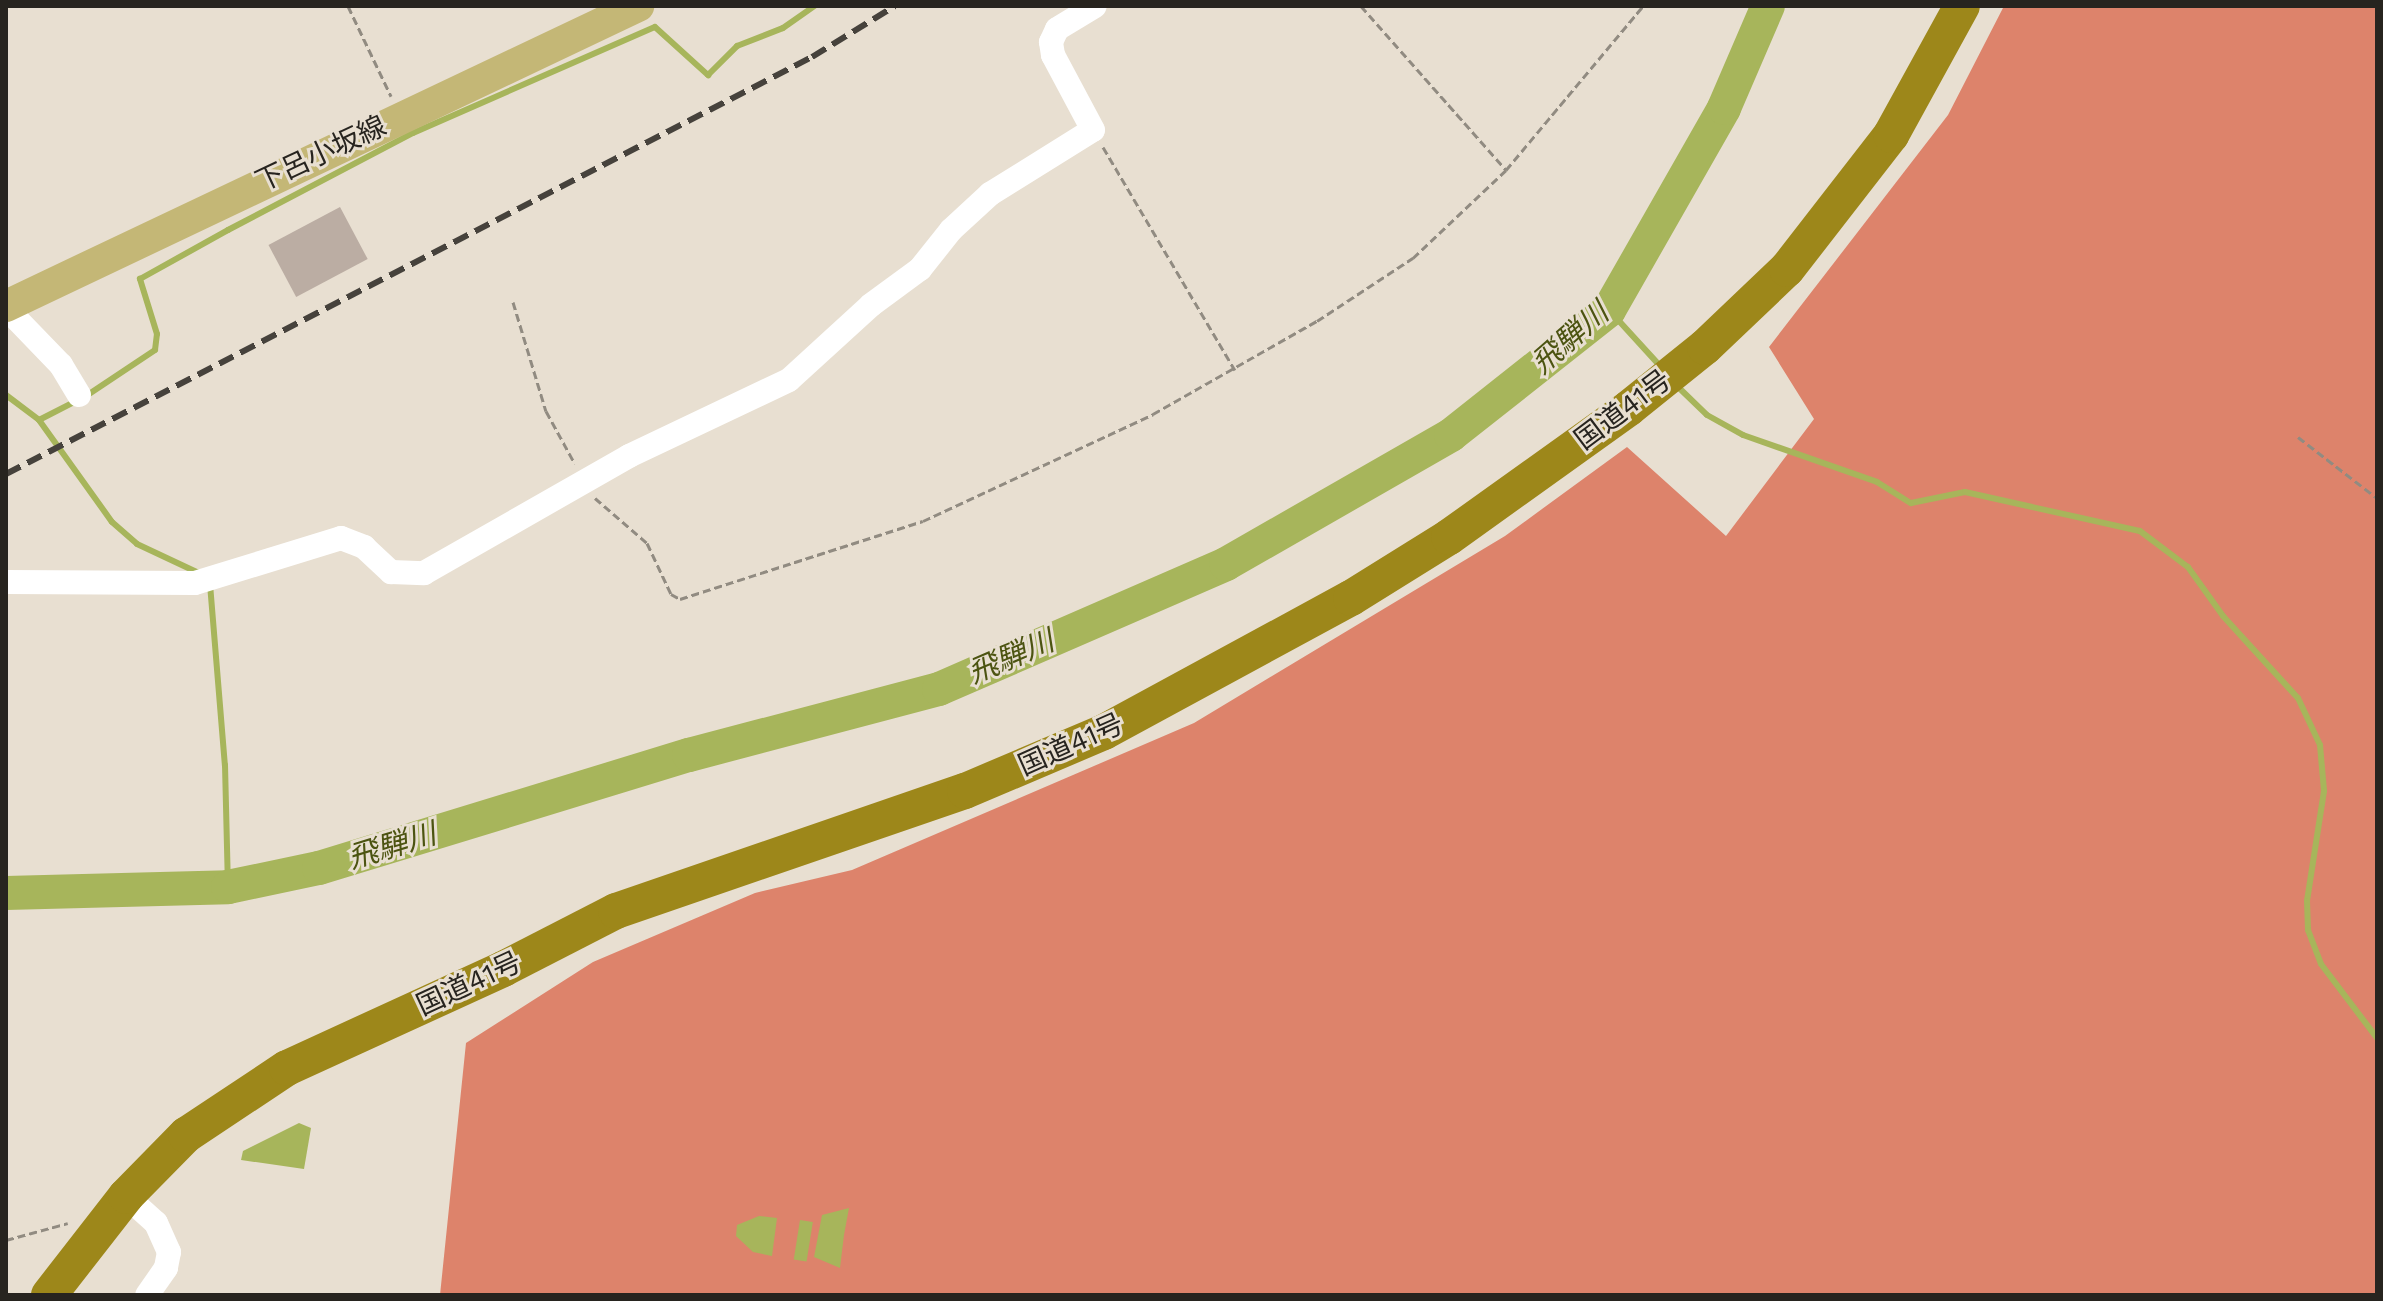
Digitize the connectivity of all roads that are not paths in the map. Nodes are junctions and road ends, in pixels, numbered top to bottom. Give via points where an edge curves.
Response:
1 (638, 6) edge
2 (1095, 6) edge
3 (1962, 6) edge
4 (7, 304) edge
5 (79, 395) dead end
6 (6, 582) edge
7 (116, 1209) junction
8 (49, 1295) edge
9 (147, 1295) edge

1 - 4 main road, 下呂小坂線
2 - 6 street via 1057,29 1051,42 1093,130 990,194 920,269 871,305 789,380 629,456 412,575 380,567 364,547 341,538 195,583
3 - 7 highway, 国道41号 via 1867,170 1777,278 1705,347 1629,408 1449,537 1351,598 1104,732 965,791 616,911 287,1068 186,1135
4 - 5 street via 61,365
7 - 8 highway, 国道41号
7 - 9 street via 156,1223 169,1252 166,1268

